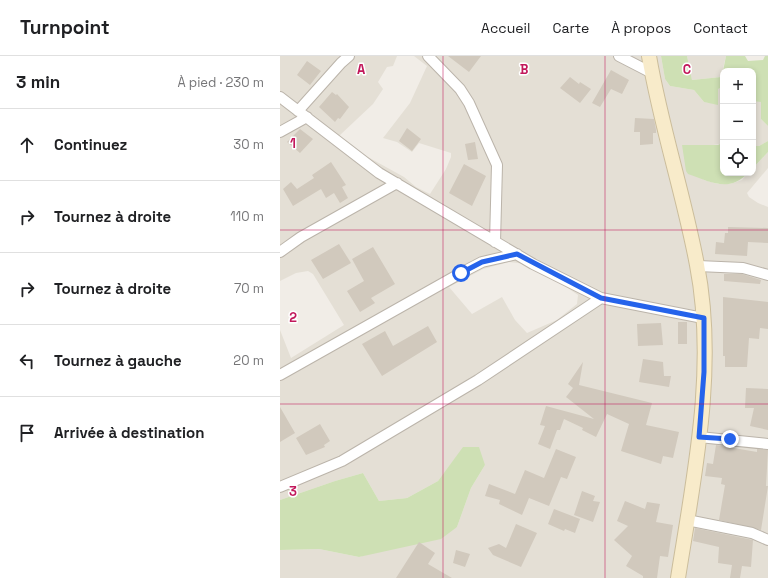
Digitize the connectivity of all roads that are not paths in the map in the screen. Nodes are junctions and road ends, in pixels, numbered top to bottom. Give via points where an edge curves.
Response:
1 (349, 56) edge
2 (428, 56) edge
3 (619, 56) edge
4 (649, 56) edge
5 (652, 73) junction
6 (280, 97) edge
7 (298, 111) junction
8 (307, 117) junction
9 (280, 132) edge
10 (397, 183) junction
11 (495, 242) junction
12 (280, 252) edge
13 (517, 254) junction
14 (698, 266) junction
15 (768, 275) edge
16 (601, 298) junction
17 (704, 318) junction
18 (280, 375) edge
19 (699, 437) junction
20 (768, 444) edge
21 (280, 487) edge
22 (687, 520) junction
23 (768, 540) edge
24 (678, 578) edge

1 - 7 street
2 - 11 street via 469,102 497,165
3 - 5 street
4 - 5 main road
5 - 14 main road
6 - 7 street
7 - 8 street
8 - 9 street
8 - 10 street via 379,173
10 - 11 street
10 - 12 street via 301,236
11 - 13 street
13 - 16 street
13 - 18 street via 482,262
14 - 15 street via 743,268
14 - 17 main road
16 - 17 street
16 - 21 street via 478,380 342,461
17 - 19 main road via 704,372
19 - 20 street
19 - 22 main road
22 - 23 street via 752,533
22 - 24 main road

